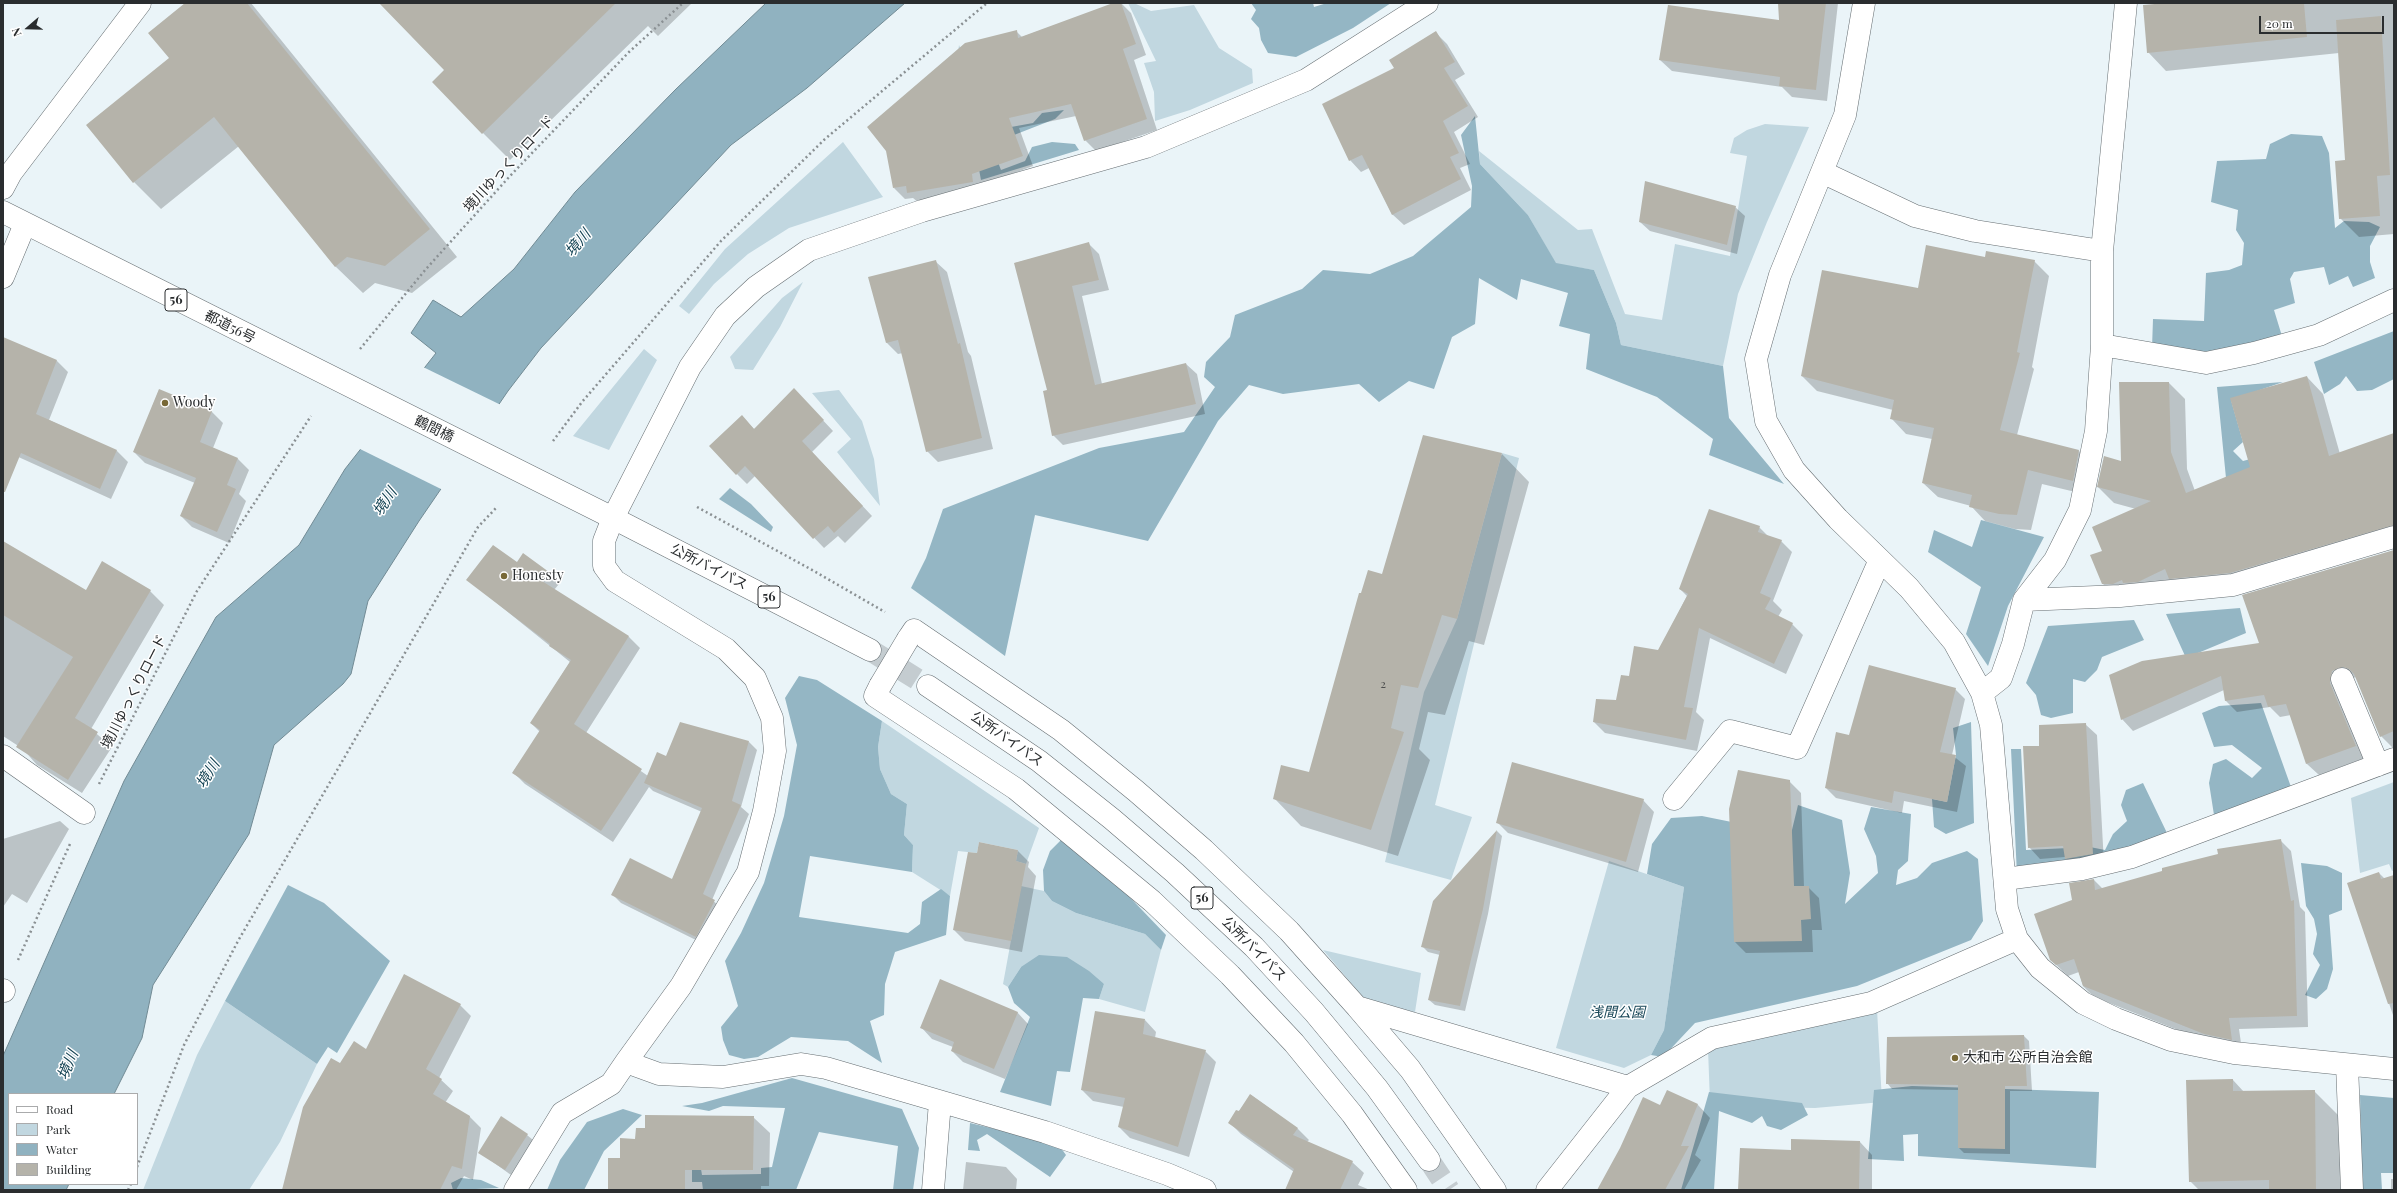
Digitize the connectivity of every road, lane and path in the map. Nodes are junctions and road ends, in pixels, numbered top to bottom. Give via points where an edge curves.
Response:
1 (140, 3) edge
2 (683, 3) edge
3 (987, 3) edge
4 (1426, 3) edge
5 (1864, 3) edge
6 (2126, 3) edge
7 (1822, 172) junction
8 (3, 188) edge
9 (3, 212) edge
10 (25, 224) junction
11 (2102, 251) junction
12 (3, 277) edge
13 (2394, 300) edge
14 (2102, 345) junction
15 (360, 350) dead end
16 (350, 388) joint
17 (311, 416) dead end
18 (553, 441) dead end
19 (497, 507) dead end
20 (697, 507) dead end
21 (613, 518) junction
22 (2394, 537) edge
23 (1879, 562) junction
24 (2024, 600) junction
25 (911, 635) junction
26 (870, 650) tunnel mouth
27 (2342, 679) dead end
28 (928, 686) tunnel mouth
29 (1982, 693) junction
30 (3, 756) edge
31 (2386, 762) edge
32 (1674, 799) dead end
33 (84, 813) junction
34 (2005, 879) junction
35 (2017, 939) junction
36 (4, 990) edge
37 (1357, 1007) junction
38 (626, 1062) junction
39 (2347, 1065) junction
40 (2394, 1069) edge
41 (1628, 1087) junction
42 (940, 1102) junction
43 (1429, 1160) tunnel mouth
44 (138, 1164) edge
45 (515, 1190) edge
46 (933, 1190) edge
47 (1205, 1190) edge
48 (1406, 1190) edge
49 (1495, 1190) edge
50 (1547, 1190) edge
51 (2352, 1190) edge

1 - 8 street via 10,173
2 - 15 path, 境川ゆっくりロード via 629,52 510,176 426,269
3 - 18 path via 825,139 721,241 582,402
4 - 21 street via 1306,80 1146,147 922,212 809,250 756,288 725,316 690,367
5 - 7 street via 1845,115
6 - 11 street
7 - 11 street via 1915,216 1975,230
7 - 23 street via 1780,275 1756,359 1766,421 1794,470
9 - 10 street, 都道56号 / 56
10 - 12 street
10 - 16 street, 都道56号 / 56
11 - 14 street
13 - 14 street via 2319,334 2254,353 2206,363
14 - 24 street via 2096,431 2080,510 2055,560
16 - 21 street, 鶴間橋 / 56
17 - 33 path, 境川ゆっくりロード via 197,591
19 - 44 path via 478,527 238,941 184,1045
20 - 25 path via 814,571
21 - 26 street, 公所バイパス / 56
21 - 38 street via 604,542 604,566 615,581 726,649 755,678 772,718 775,751 764,811 748,872 681,986
22 - 24 street via 2233,585 2120,596
23 - 29 street via 1909,588 1954,642
23 - 32 street via 1797,748 1730,731
24 - 29 street via 2001,678
25 - 37 street via 1061,730 1136,791 1204,850 1289,931
25 - 48 street, bridge via 874,696 1016,789 1152,901 1230,975 1294,1043 1352,1114
27 - 31 street
28 - 43 street, 公所バイパス / 56 via 1039,761 1112,819 1254,946 1329,1029 1377,1088
29 - 34 street via 1991,725
30 - 33 street
31 - 34 street via 2132,857 2082,868
33 - 36 path, 境川ゆっくりロード
34 - 35 street via 2007,909
35 - 39 street via 2040,968 2084,1002 2116,1019 2171,1040 2227,1051
35 - 41 street via 1870,1003 1712,1038
37 - 41 street
37 - 49 street via 1410,1069
38 - 42 street via 659,1074 722,1077 800,1064 826,1068
38 - 45 street via 611,1084 562,1113
39 - 40 street
39 - 51 street
41 - 50 street
42 - 46 street
42 - 47 street via 1045,1132 1167,1174

